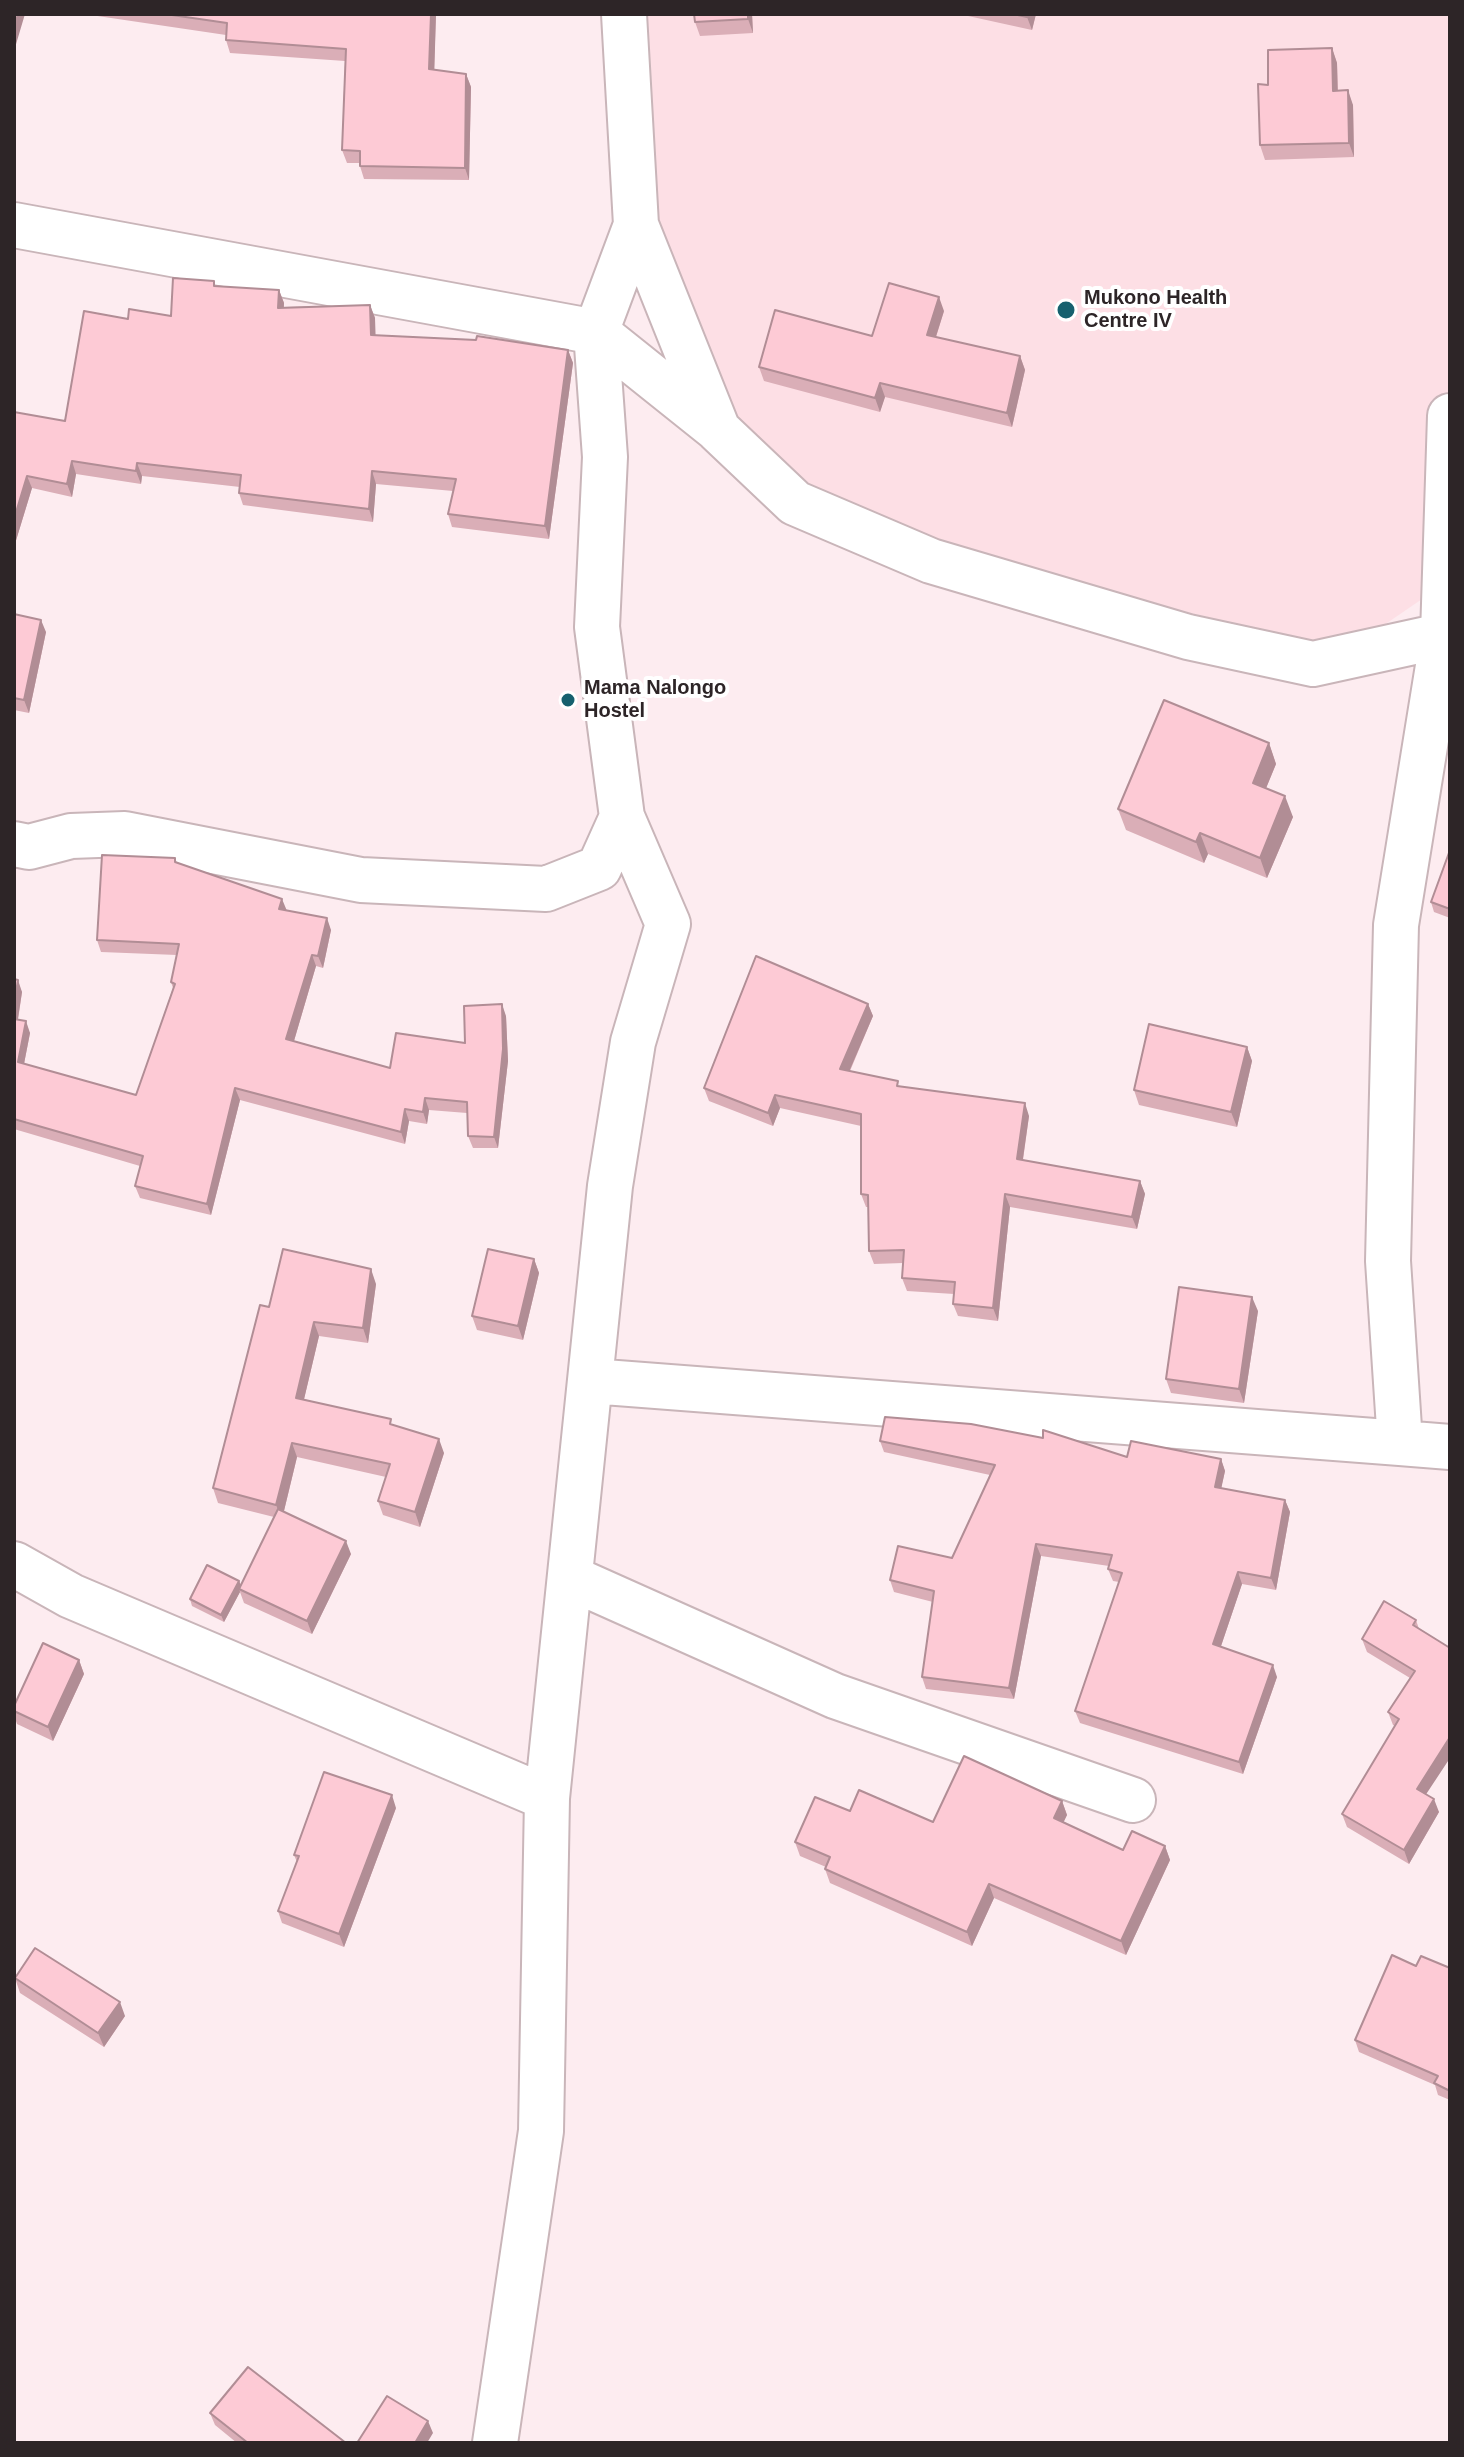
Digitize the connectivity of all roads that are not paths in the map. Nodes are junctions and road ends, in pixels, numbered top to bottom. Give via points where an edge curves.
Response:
1 (624, 14) edge
2 (14, 225) edge
3 (636, 225) junction
4 (596, 332) junction
5 (1450, 416) edge
6 (718, 430) junction
7 (1446, 635) edge
8 (622, 817) junction
9 (14, 844) edge
10 (591, 1381) junction
11 (1400, 1443) junction
12 (1450, 1447) edge
13 (14, 1564) edge
14 (571, 1578) junction
15 (547, 1798) junction
16 (1133, 1800) dead end
17 (495, 2443) edge

1 - 3 street
2 - 4 street
3 - 4 street
3 - 6 street
4 - 6 street
4 - 8 street via 605,457 597,627
5 - 7 street
6 - 7 street via 807,509 931,561 1188,637 1313,664
7 - 11 street via 1396,925 1388,1261
8 - 9 street via 599,868 546,889 361,880 125,834 71,836 29,847
8 - 10 street via 668,924 633,1042 610,1186
10 - 11 street
10 - 14 street
11 - 12 street
13 - 15 street via 71,1596
14 - 15 street
14 - 16 street via 835,1696
15 - 17 street via 541,2131

